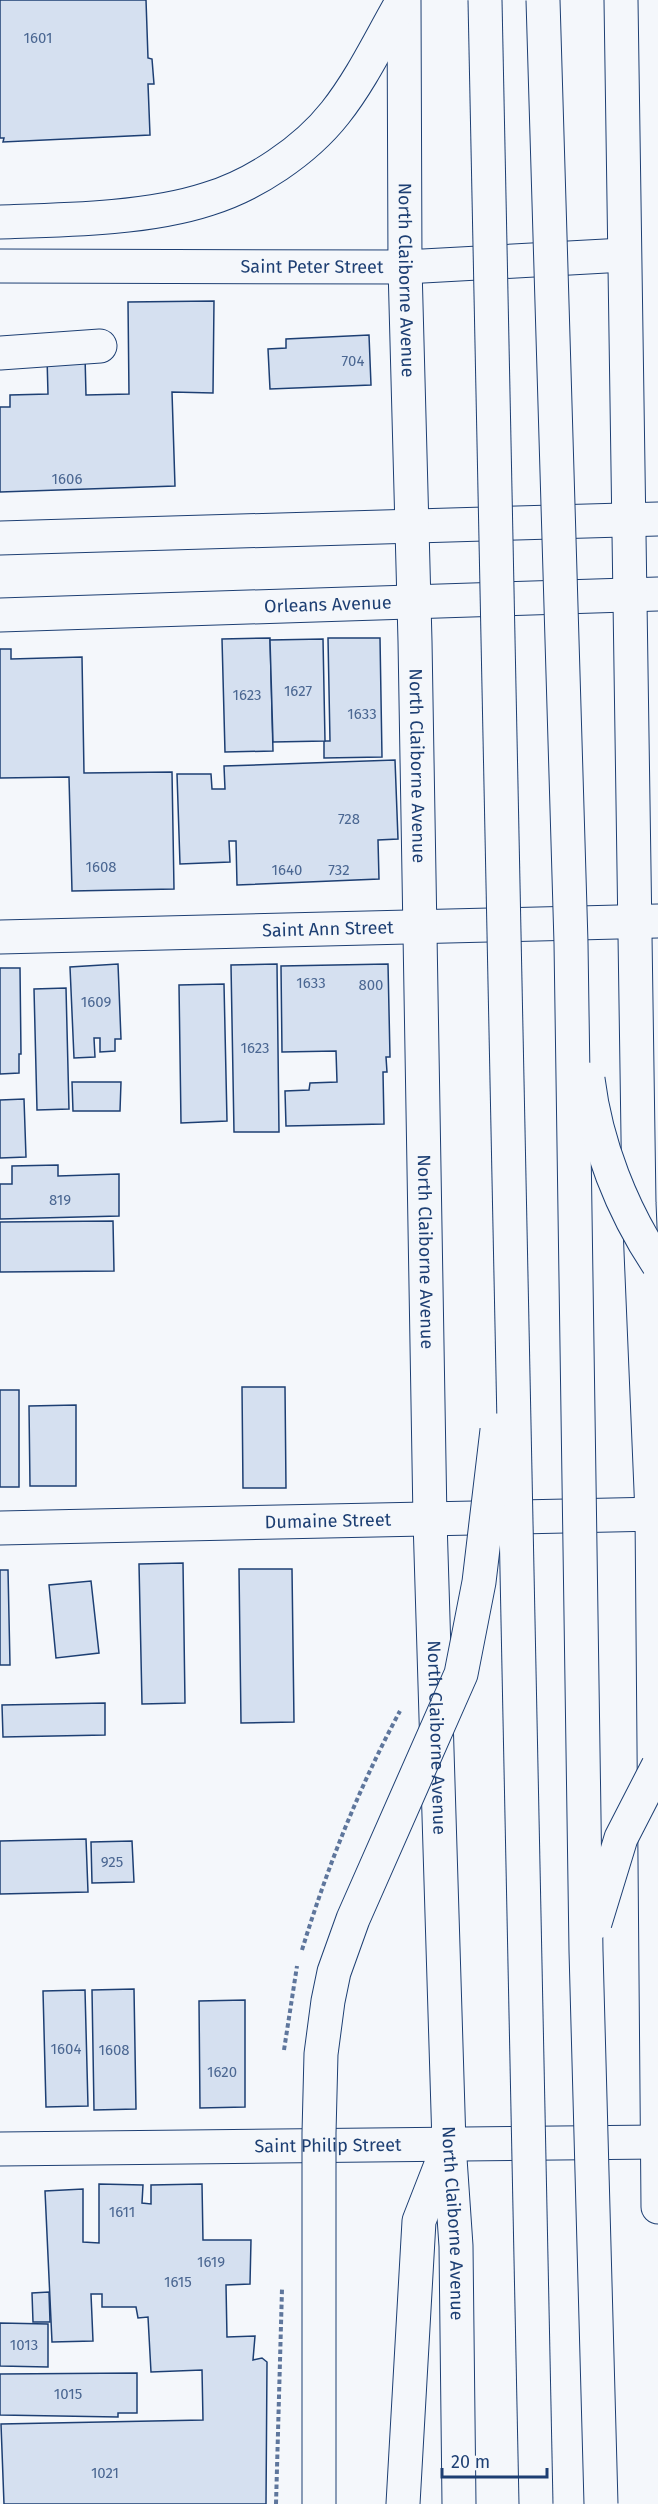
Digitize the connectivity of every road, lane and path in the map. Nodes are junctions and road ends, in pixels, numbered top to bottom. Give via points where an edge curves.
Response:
1 (403, 0) edge
2 (485, 0) edge
3 (543, 0) edge
4 (621, 0) edge
5 (0, 222) edge
6 (624, 255) junction
7 (0, 266) edge
8 (405, 267) junction
9 (100, 346) dead end
10 (0, 353) edge
11 (644, 520) edge
12 (412, 525) junction
13 (0, 538) edge
14 (645, 594) edge
15 (414, 603) junction
16 (0, 615) edge
17 (647, 921) edge
18 (420, 925) junction
19 (0, 937) edge
20 (571, 943) junction
21 (658, 1264) edge
22 (512, 1312) junction
23 (655, 1514) edge
24 (430, 1520) junction
25 (0, 1528) edge
26 (658, 1766) edge
27 (586, 1951) junction
28 (657, 2142) edge
29 (449, 2144) junction
30 (0, 2149) edge
31 (658, 2207) edge
32 (319, 2504) edge
33 (403, 2504) edge
34 (459, 2504) edge
35 (536, 2504) edge
36 (601, 2504) edge

1 - 5 main road via 358,82 334,115 303,145 255,178 208,199 151,210 77,220
1 - 8 main road, North Claiborne Avenue
2 - 22 main road, bridge
3 - 20 main road, bridge
4 - 6 main road
6 - 8 main road, Saint Peter Street
6 - 11 main road
7 - 8 main road, Saint Peter Street
8 - 12 main road, North Claiborne Avenue
9 - 10 main road
11 - 12 main road
11 - 14 main road
12 - 13 main road
12 - 15 main road, North Claiborne Avenue
14 - 15 main road, Orleans Avenue
14 - 17 main road
15 - 16 main road, Orleans Avenue
15 - 18 main road, North Claiborne Avenue
17 - 18 main road, Saint Ann Street
17 - 23 main road via 639,1203
18 - 19 main road, Saint Ann Street
18 - 24 main road, North Claiborne Avenue
20 - 21 main road, bridge via 593,1108 606,1158 633,1224
20 - 27 main road, bridge
22 - 32 main road, bridge via 479,1582 461,1674 353,1919 328,2001 321,2054 319,2133
22 - 35 main road, bridge
23 - 24 main road, Dumaine Street
23 - 28 main road
24 - 25 main road, Dumaine Street
24 - 29 main road, North Claiborne Avenue
26 - 27 main road, bridge via 621,1838
27 - 36 main road, bridge
28 - 29 main road, Saint Philip Street
28 - 31 main road
29 - 30 main road, Saint Philip Street
29 - 33 main road via 419,2221
29 - 34 main road, North Claiborne Avenue via 456,2246

